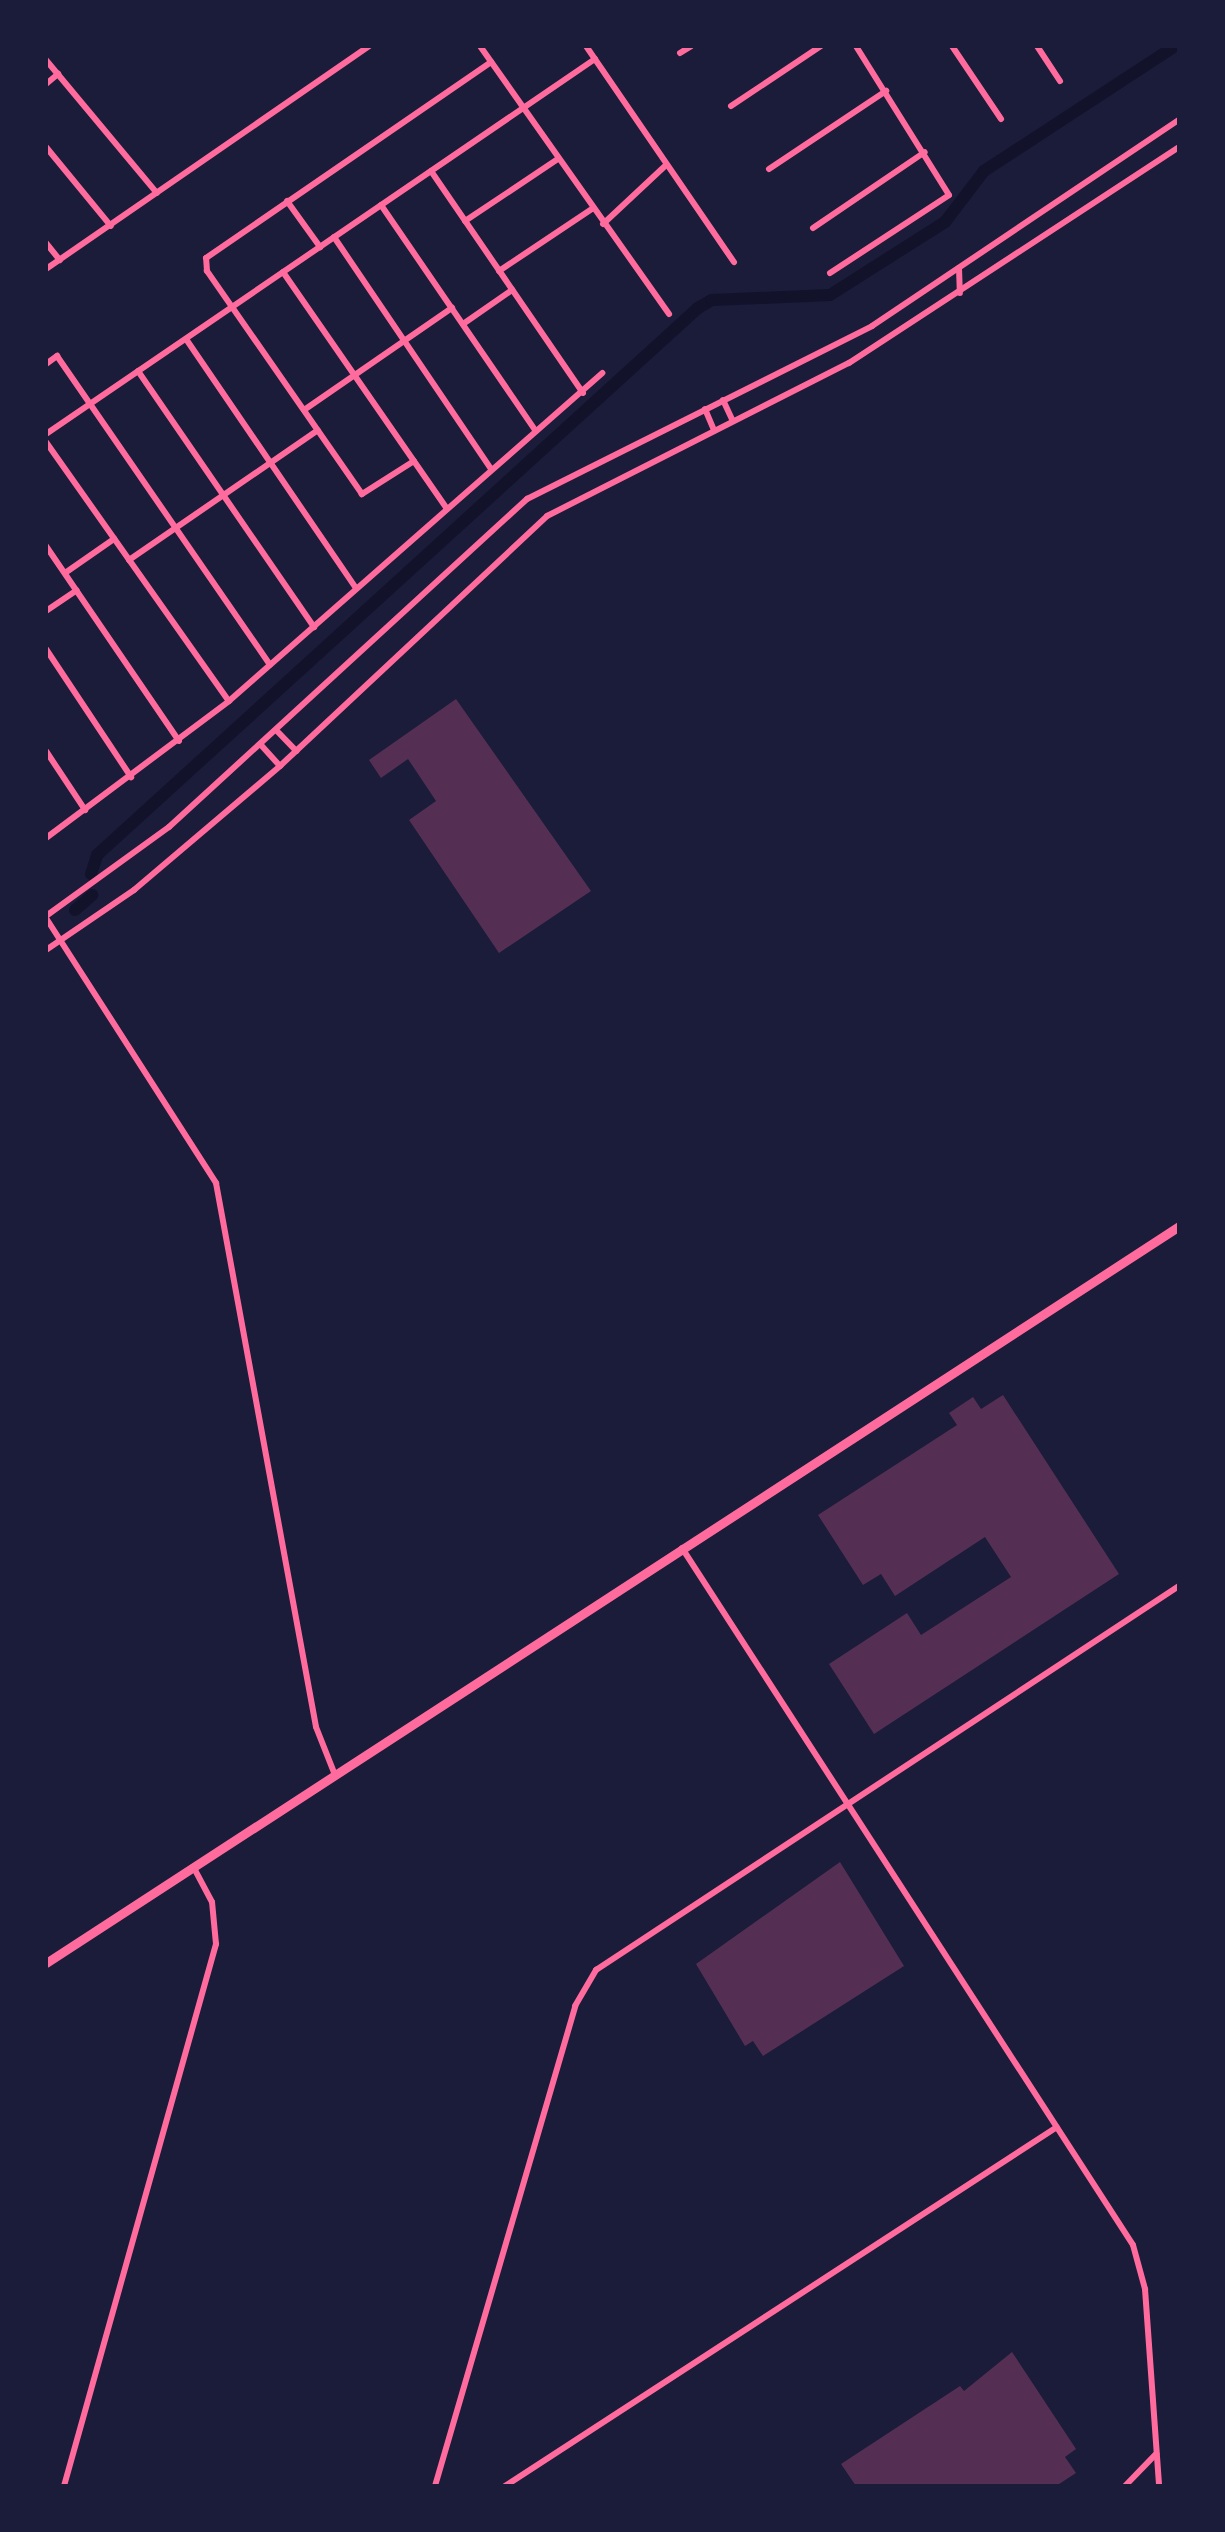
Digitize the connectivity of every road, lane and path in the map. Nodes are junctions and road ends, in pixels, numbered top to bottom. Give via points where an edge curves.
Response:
1 (369, 46) edge
2 (480, 46) edge
3 (586, 46) edge
4 (691, 46) edge
5 (821, 46) edge
6 (856, 46) edge
7 (952, 46) edge
8 (1037, 46) edge
9 (680, 53) dead end
10 (595, 59) junction
11 (46, 60) edge
12 (491, 62) junction
13 (58, 74) junction
14 (1060, 81) dead end
15 (46, 84) edge
16 (886, 91) junction
17 (731, 106) dead end
18 (522, 108) junction
19 (1001, 119) dead end
20 (1179, 120) edge
21 (46, 147) edge
22 (1179, 147) edge
23 (925, 152) junction
24 (558, 159) junction
25 (666, 165) junction
26 (769, 169) dead end
27 (431, 171) junction
28 (157, 193) junction
29 (287, 201) junction
30 (381, 205) junction
31 (592, 209) junction
32 (465, 221) junction
33 (603, 224) junction
34 (111, 226) junction
35 (813, 228) dead end
36 (334, 237) junction
37 (46, 243) edge
38 (320, 247) junction
39 (60, 260) junction
40 (734, 262) dead end
41 (959, 268) junction
42 (46, 269) edge
43 (499, 271) junction
44 (283, 272) junction
45 (830, 273) dead end
46 (512, 290) junction
47 (960, 293) junction
48 (233, 306) junction
49 (452, 308) junction
50 (669, 314) dead end
51 (463, 324) junction
52 (186, 339) junction
53 (404, 341) junction
54 (46, 364) edge
55 (138, 371) junction
56 (602, 373) dead end
57 (354, 375) junction
58 (583, 393) junction
59 (723, 400) junction
60 (91, 403) junction
61 (705, 409) junction
62 (304, 410) junction
63 (733, 421) junction
64 (318, 430) junction
65 (714, 430) junction
66 (536, 431) junction
67 (46, 434) edge
68 (46, 442) edge
69 (414, 461) junction
70 (270, 463) junction
71 (491, 469) junction
72 (223, 495) junction
73 (447, 509) junction
74 (176, 527) junction
75 (114, 539) junction
76 (46, 546) edge
77 (129, 560) junction
78 (65, 573) junction
79 (356, 588) junction
80 (77, 590) junction
81 (46, 611) edge
82 (314, 627) junction
83 (46, 649) edge
84 (270, 665) junction
85 (229, 701) junction
86 (277, 731) junction
87 (179, 741) junction
88 (261, 745) junction
89 (46, 751) edge
90 (296, 751) junction
91 (280, 766) junction
92 (131, 777) junction
93 (85, 810) junction
94 (46, 838) edge
95 (46, 917) edge
96 (60, 941) junction
97 (46, 950) edge
98 (1179, 1226) edge
99 (682, 1548) junction
100 (1179, 1586) edge
101 (335, 1775) junction
102 (847, 1801) junction
103 (193, 1867) junction
104 (46, 1963) edge
105 (1057, 2127) junction
106 (1157, 2453) junction
107 (64, 2486) edge
108 (435, 2486) edge
109 (505, 2486) edge
110 (1125, 2486) edge
111 (1159, 2486) edge

1 - 28 street
2 - 12 street
3 - 10 street
4 - 9 street
5 - 17 street
6 - 16 street
7 - 19 street
8 - 14 street
10 - 18 street
10 - 25 street
11 - 13 street
12 - 18 street
12 - 29 street
13 - 15 street
13 - 28 street
16 - 23 street
16 - 26 street
18 - 24 street
18 - 27 street
20 - 41 street
21 - 34 street
22 - 47 street
23 - 35 street
23 - 45 street via 949,195
24 - 31 street
24 - 32 street
25 - 33 street
25 - 40 street
27 - 30 street
27 - 32 street
28 - 34 street
29 - 38 street
29 - 48 street via 206,258
30 - 36 street
30 - 49 street
31 - 33 street
31 - 43 street
32 - 43 street
33 - 50 street
34 - 39 street
36 - 38 street
36 - 53 street
37 - 39 street
38 - 44 street
39 - 42 street
41 - 47 street
41 - 59 street via 826,353
43 - 46 street
44 - 48 street
44 - 57 street
46 - 51 street
46 - 58 street
47 - 63 street via 849,363
48 - 52 street
48 - 62 street
49 - 51 street
49 - 53 street
51 - 66 street
52 - 55 street
52 - 70 street
53 - 57 street
53 - 71 street
54 - 60 street via 57,356
55 - 60 street
55 - 72 street
56 - 58 street
57 - 62 street
57 - 69 street
58 - 66 street
59 - 61 street
59 - 63 street
60 - 67 street
60 - 74 street
61 - 65 street
61 - 86 street via 527,499
62 - 64 street
63 - 65 street
64 - 69 street via 362,494
64 - 70 street
65 - 90 street via 547,516
66 - 71 street
68 - 75 street
69 - 73 street
70 - 72 street
70 - 79 street
71 - 73 street
72 - 74 street
72 - 82 street
73 - 79 street
74 - 77 street
74 - 84 street
75 - 77 street
75 - 78 street
76 - 78 street
77 - 85 street
78 - 80 street
79 - 82 street
80 - 81 street
80 - 87 street
82 - 84 street
83 - 92 street
84 - 85 street
85 - 87 street
86 - 88 street
86 - 90 street
87 - 92 street
88 - 91 street
88 - 95 street via 169,827
89 - 93 street
90 - 91 street
91 - 96 street via 134,890
92 - 93 street
93 - 94 street
95 - 96 street
96 - 97 street
96 - 101 street via 216,1183 316,1727
98 - 99 main road
99 - 101 main road
99 - 102 street
100 - 102 street
101 - 103 main road
102 - 105 street
102 - 108 street via 612,1955 583,1988
103 - 104 main road
103 - 107 street via 212,1902 216,1944
105 - 106 street via 1141,2266
105 - 109 street
106 - 110 street
106 - 111 street

